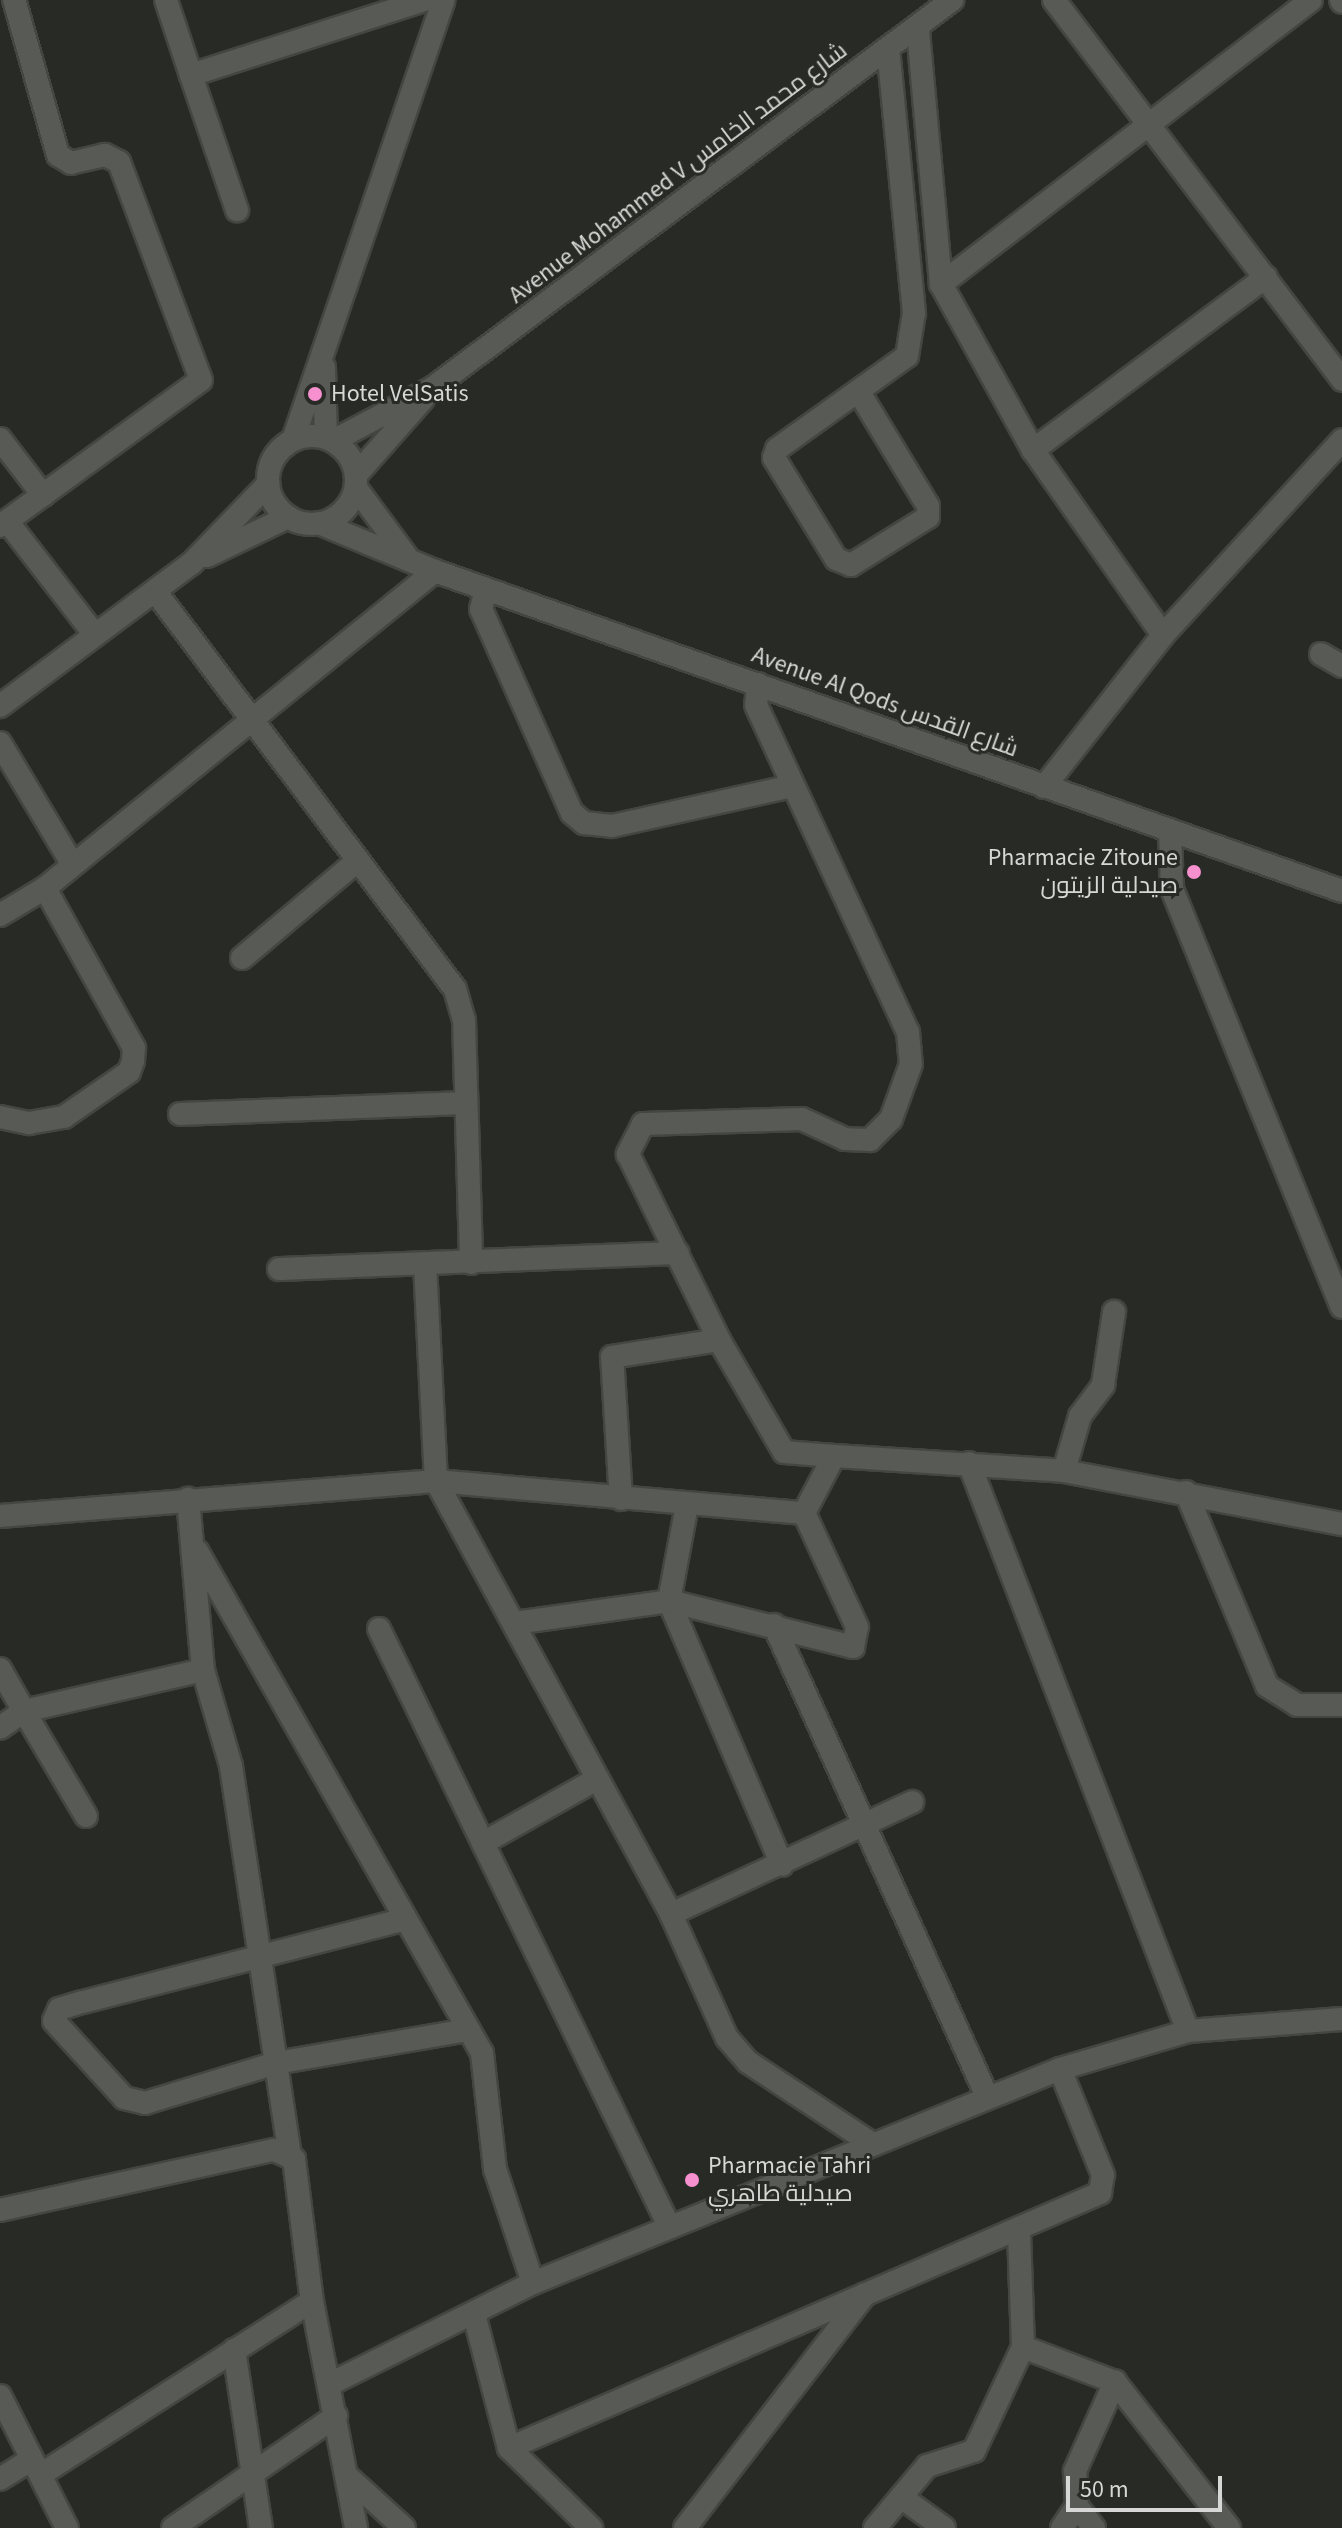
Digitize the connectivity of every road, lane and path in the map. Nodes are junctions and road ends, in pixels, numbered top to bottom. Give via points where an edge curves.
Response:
1 (14, 0) edge
2 (166, 0) edge
3 (424, 0) edge
4 (444, 0) edge
5 (952, 0) edge
6 (1054, 0) edge
7 (1311, 0) edge
8 (918, 31) junction
9 (888, 50) junction
10 (191, 75) junction
11 (1150, 122) junction
12 (237, 210) dead end
13 (1266, 277) junction
14 (941, 284) junction
15 (324, 354) junction
16 (1342, 380) edge
17 (434, 387) junction
18 (860, 394) junction
19 (0, 439) edge
20 (330, 439) junction
21 (293, 440) junction
22 (1342, 440) edge
23 (1033, 450) junction
24 (356, 482) junction
25 (268, 484) junction
26 (43, 495) junction
27 (288, 517) junction
28 (319, 523) junction
29 (3, 524) edge
30 (410, 561) junction
31 (192, 563) junction
32 (435, 571) junction
33 (486, 589) junction
34 (155, 591) junction
35 (95, 635) junction
36 (1163, 635) junction
37 (1321, 654) dead end
38 (1342, 666) edge
39 (758, 684) junction
40 (0, 706) edge
41 (252, 720) junction
42 (0, 743) edge
43 (792, 786) junction
44 (1044, 787) junction
45 (1170, 830) junction
46 (355, 863) junction
47 (73, 865) junction
48 (45, 888) junction
49 (1342, 891) edge
50 (0, 915) edge
51 (242, 958) dead end
52 (465, 1103) junction
53 (180, 1114) dead end
54 (0, 1117) edge
55 (678, 1253) junction
56 (471, 1263) junction
57 (425, 1264) junction
58 (1332, 1265) edge
59 (279, 1269) dead end
60 (1342, 1307) edge
61 (1114, 1312) dead end
62 (719, 1340) junction
63 (834, 1456) junction
64 (969, 1463) junction
65 (1064, 1471) junction
66 (436, 1481) junction
67 (1186, 1492) junction
68 (188, 1499) junction
69 (621, 1499) junction
70 (687, 1505) junction
71 (804, 1513) junction
72 (0, 1516) edge
73 (1342, 1524) edge
74 (197, 1551) junction
75 (669, 1601) junction
76 (515, 1623) junction
77 (774, 1625) junction
78 (379, 1629) dead end
79 (0, 1669) edge
80 (203, 1670) junction
81 (1342, 1705) edge
82 (24, 1711) junction
83 (0, 1728) edge
84 (597, 1779) junction
85 (912, 1802) dead end
86 (86, 1816) dead end
87 (866, 1826) junction
88 (483, 1843) junction
89 (782, 1865) junction
90 (671, 1914) junction
91 (402, 1920) junction
92 (260, 1956) junction
93 (1342, 2019) edge
94 (468, 2030) junction
95 (1188, 2031) junction
96 (276, 2063) junction
97 (1060, 2069) junction
98 (987, 2096) junction
99 (871, 2143) junction
100 (289, 2151) junction
101 (0, 2210) edge
102 (669, 2226) junction
103 (1019, 2234) junction
104 (533, 2283) junction
105 (866, 2292) junction
106 (312, 2301) junction
107 (474, 2314) junction
108 (1023, 2347) junction
109 (234, 2350) junction
110 (1115, 2382) junction
111 (330, 2384) junction
112 (0, 2396) edge
113 (336, 2416) junction
114 (509, 2448) junction
115 (36, 2467) junction
116 (252, 2471) junction
117 (347, 2476) junction
118 (0, 2479) edge
119 (901, 2497) junction
120 (1077, 2506) junction
121 (67, 2528) edge
122 (173, 2528) edge
123 (261, 2528) edge
124 (356, 2528) edge
125 (404, 2528) edge
126 (591, 2528) edge
127 (685, 2528) edge
128 (875, 2528) edge
129 (944, 2528) edge
130 (1062, 2528) edge
131 (1094, 2528) edge
132 (1229, 2528) edge

1 - 26 street via 58,155 71,163 105,155 119,162 201,380
2 - 10 street
3 - 10 street
4 - 15 street
5 - 8 street, Avenue Mohammed V شارع محمد الخامس
6 - 11 street
7 - 11 street
8 - 9 street, Avenue Mohammed V شارع محمد الخامس
8 - 14 street
9 - 17 street, Avenue Mohammed V شارع محمد الخامس
9 - 18 street via 914,329 898,369
10 - 12 street
11 - 13 street
11 - 14 street
13 - 16 street
13 - 23 street
14 - 23 street
15 - 20 street
15 - 21 street
17 - 20 street, Avenue Mohammed V شارع محمد الخامس
17 - 24 street, Avenue Mohammed V شارع محمد الخامس
18 - 18 street via 777,449 774,458 836,559 851,565 921,526 928,506
19 - 26 street
20 - 21 street
20 - 24 street
21 - 25 street via 274,458
22 - 36 street
23 - 36 street
24 - 28 street via 343,512
24 - 30 street
25 - 27 street
25 - 31 street
26 - 29 street
27 - 28 street
27 - 31 street
28 - 30 street, Avenue Al Qods شارع القدس
29 - 35 street
30 - 32 street, Avenue Al Qods شارع القدس
31 - 34 street
32 - 33 street, Avenue Al Qods شارع القدس
32 - 41 street
33 - 39 street, Avenue Al Qods شارع القدس
33 - 43 street via 481,609 572,813 584,823 612,826
34 - 35 street
34 - 41 street
35 - 40 street
36 - 44 street
37 - 38 street
39 - 43 street via 756,705
39 - 44 street, Avenue Al Qods شارع القدس
41 - 46 street
41 - 47 street
42 - 47 street
43 - 55 street via 908,1032 911,1064 891,1119 870,1140 845,1139 802,1119 635,1130 628,1154
44 - 45 street, Avenue Al Qods شارع القدس
45 - 49 street, Avenue Al Qods شارع القدس
45 - 58 street via 1172,889
46 - 51 street
46 - 52 street via 455,989 464,1020
47 - 48 street
48 - 50 street
48 - 54 street via 134,1048 133,1061 129,1072 64,1117 29,1123
52 - 53 street
52 - 56 street
55 - 56 street
55 - 62 street
56 - 57 street
57 - 59 street
57 - 66 street
58 - 60 street
61 - 65 street via 1103,1385 1080,1416
62 - 63 street via 784,1452
62 - 69 street via 612,1357
63 - 64 street
63 - 71 street
64 - 65 street
64 - 95 street
65 - 67 street
66 - 68 street
66 - 69 street
66 - 76 street
67 - 73 street
67 - 81 street via 1267,1686 1297,1705
68 - 72 street
68 - 74 street
69 - 70 street
70 - 71 street
70 - 75 street
71 - 77 street via 860,1636 848,1649
74 - 80 street
74 - 91 street
75 - 76 street
75 - 77 street
75 - 89 street
76 - 84 street
77 - 87 street
78 - 88 street
79 - 82 street
80 - 82 street
80 - 92 street via 231,1766
82 - 83 street
82 - 86 street
84 - 88 street
84 - 90 street
85 - 87 street
87 - 89 street
87 - 98 street
88 - 102 street
89 - 90 street
90 - 99 street via 727,2038 748,2062
91 - 92 street
91 - 94 street
92 - 96 street
92 - 96 street via 59,2009 54,2021 124,2098 145,2103
93 - 95 street
94 - 96 street
94 - 104 street via 490,2076 495,2169
95 - 97 street
96 - 100 street
97 - 98 street
97 - 103 street via 1103,2185
98 - 99 street
99 - 102 street
100 - 101 street
100 - 106 street
102 - 104 street
103 - 105 street
103 - 108 street
104 - 107 street
105 - 114 street
105 - 127 street
106 - 109 street
106 - 111 street
107 - 111 street
107 - 114 street
108 - 110 street
108 - 119 street via 974,2451 927,2466
109 - 115 street
109 - 116 street
110 - 120 street via 1075,2471
110 - 132 street
111 - 113 street
112 - 115 street
113 - 116 street
113 - 117 street
114 - 126 street
115 - 118 street
115 - 121 street
116 - 122 street
116 - 123 street
117 - 124 street
117 - 125 street
119 - 128 street
119 - 129 street
120 - 130 street
120 - 131 street

